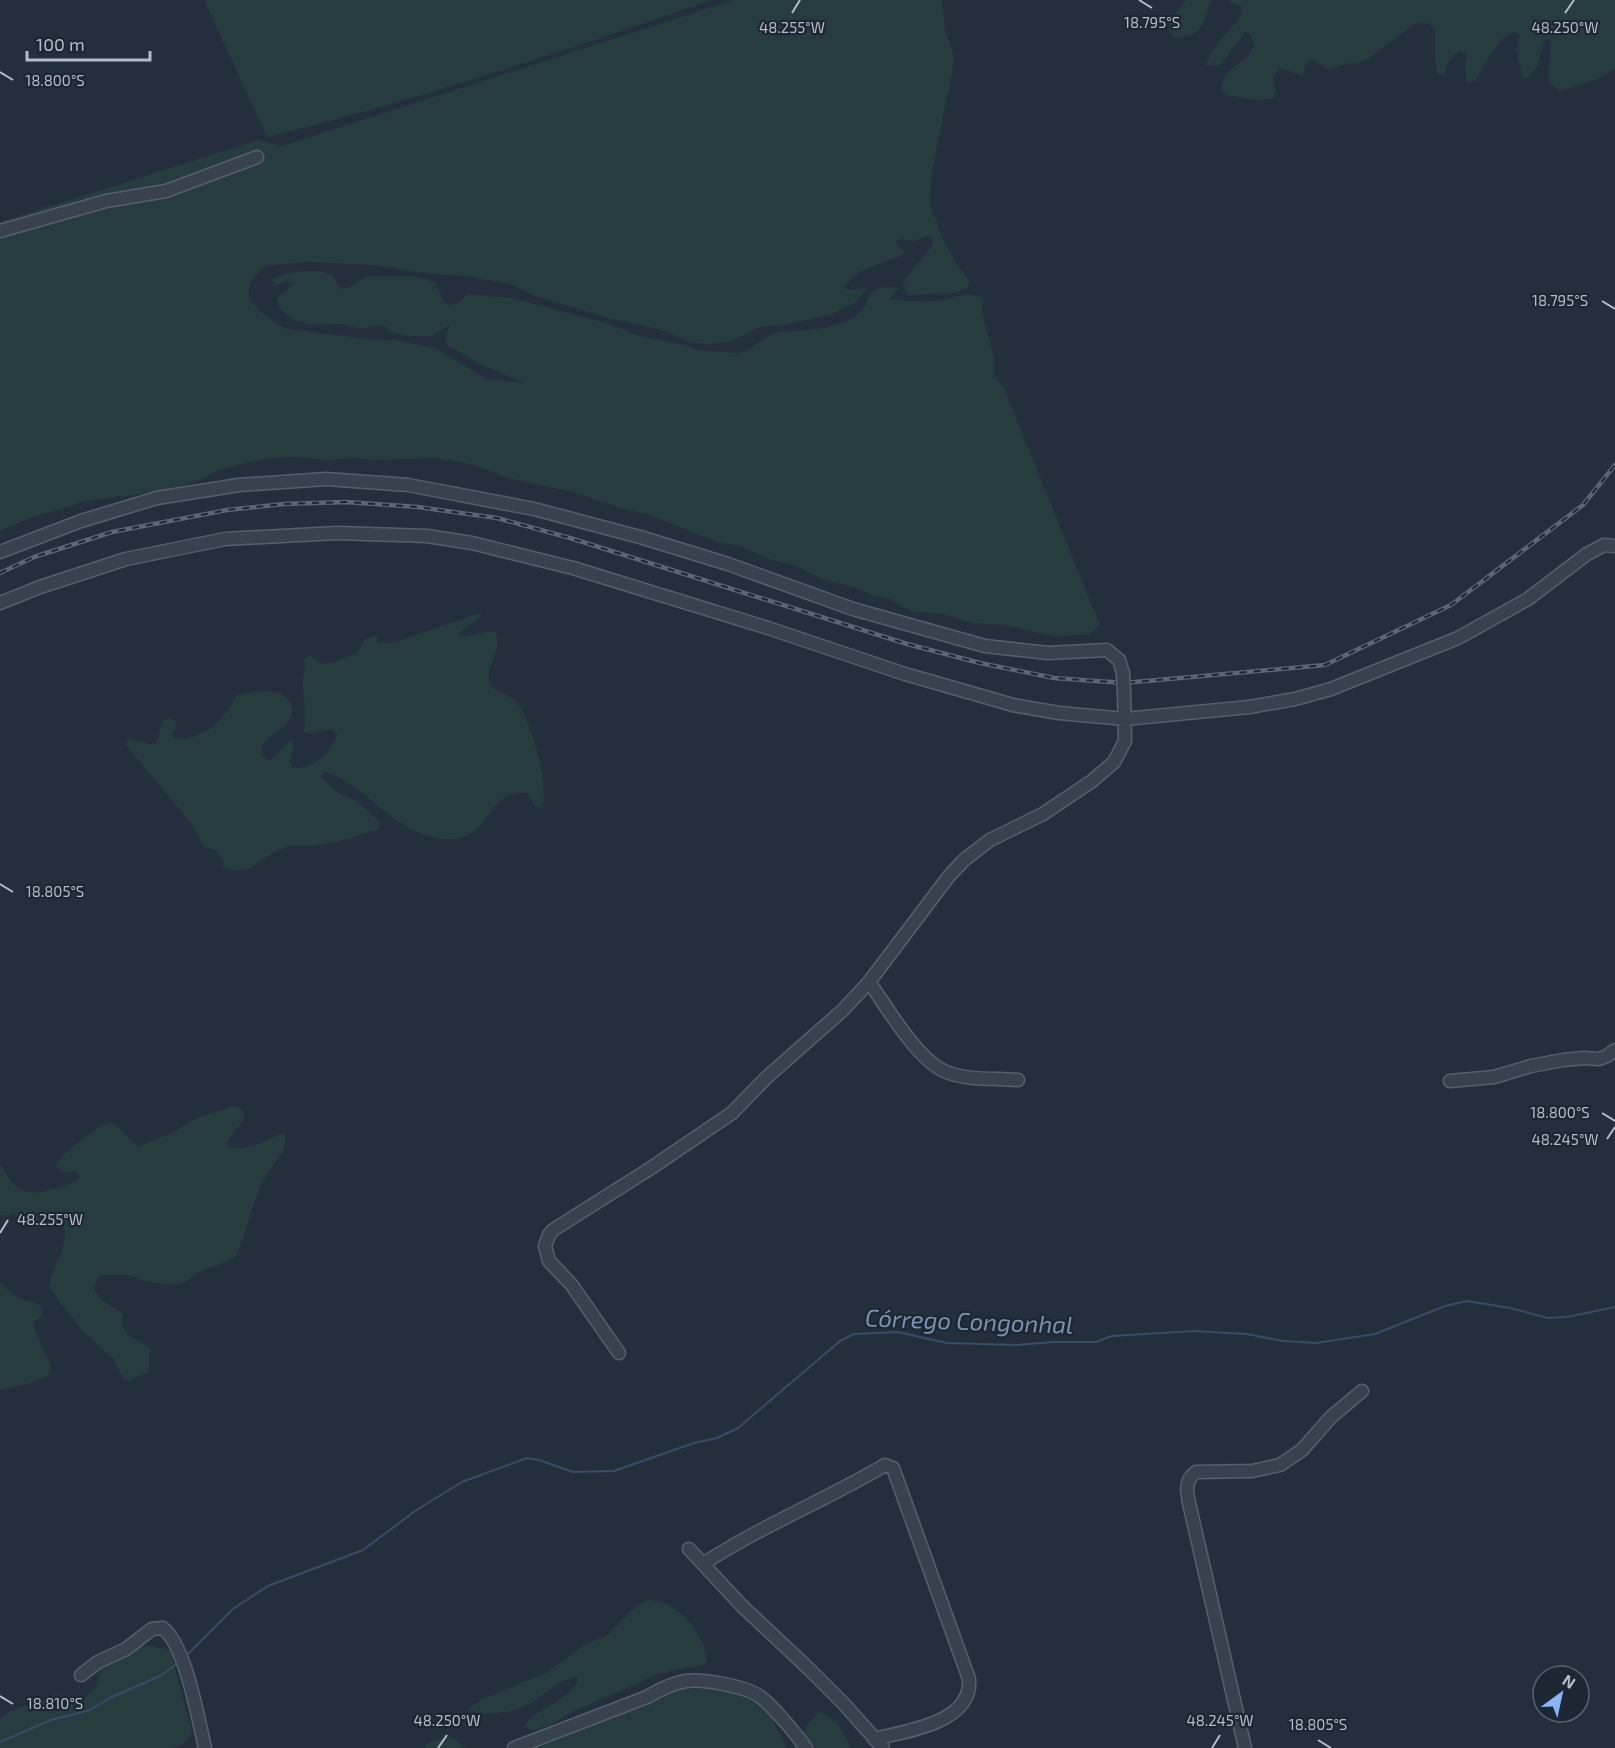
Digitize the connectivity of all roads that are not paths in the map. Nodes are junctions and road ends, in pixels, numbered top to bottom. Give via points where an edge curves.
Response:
1 (256, 157) dead end
2 (0, 231) edge
3 (1615, 546) edge
4 (0, 552) edge
5 (0, 603) edge
6 (1125, 719) junction
7 (869, 982) junction
8 (1615, 1050) edge
9 (1018, 1080) dead end
10 (1450, 1081) dead end
11 (619, 1353) dead end
12 (1362, 1391) dead end
13 (688, 1549) dead end
14 (703, 1564) junction
15 (81, 1675) dead end
16 (879, 1743) edge
17 (205, 1748) edge
18 (514, 1748) edge
19 (806, 1748) edge
20 (1245, 1748) edge

1 - 2 street via 166,191 106,201
3 - 6 street via 1604,545 1587,554 1528,599 1458,638 1331,688 1249,707
4 - 6 street, bridge via 157,498 239,485 326,479 408,484 534,509 640,537 852,609 986,646 1048,653 1107,650 1119,660 1123,673
5 - 6 street via 126,559 225,539 337,533 427,536 573,568 1013,705 1059,714
6 - 7 street via 1125,741 1114,762 1043,814 990,840 964,860
7 - 9 street via 913,1044 944,1071
7 - 11 street via 732,1113 549,1235 545,1246 549,1261 571,1284
8 - 10 street via 1599,1059 1569,1059 1494,1077
12 - 20 street via 1331,1417 1302,1450 1280,1465 1252,1471 1196,1472 1187,1484
13 - 14 street
14 - 16 street
14 - 16 street via 733,1544 885,1465 893,1468 970,1685 961,1706 951,1715
15 - 17 street via 152,1629 164,1628 181,1656
18 - 19 street via 665,1688 694,1681 758,1695

